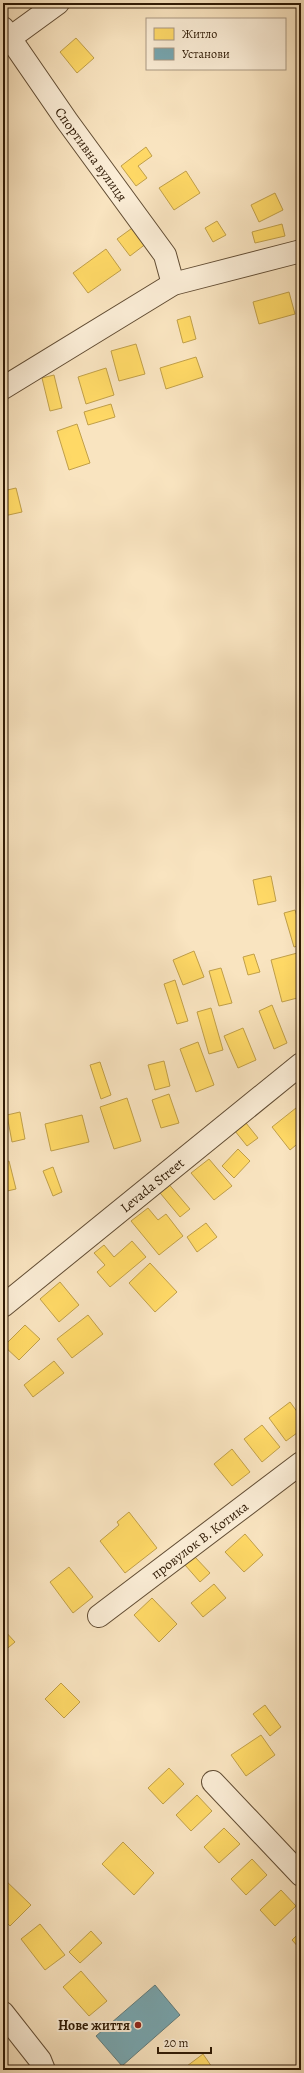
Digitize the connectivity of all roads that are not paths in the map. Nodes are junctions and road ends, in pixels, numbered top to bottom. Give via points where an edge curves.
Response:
1 (58, 3) edge
2 (7, 33) edge
3 (301, 252) edge
4 (172, 284) junction
5 (3, 388) edge
6 (301, 1064) edge
7 (3, 1306) edge
8 (301, 1464) edge
9 (99, 1616) dead end
10 (213, 1782) dead end
11 (301, 1876) edge
12 (3, 2013) edge
13 (43, 2067) edge

1 - 2 street
2 - 4 street, Спортивна вулиця via 67,121 165,255
3 - 4 street
4 - 5 street
6 - 7 street, Levada Street
8 - 9 street, провулок В. Котика
10 - 11 street
12 - 13 street

